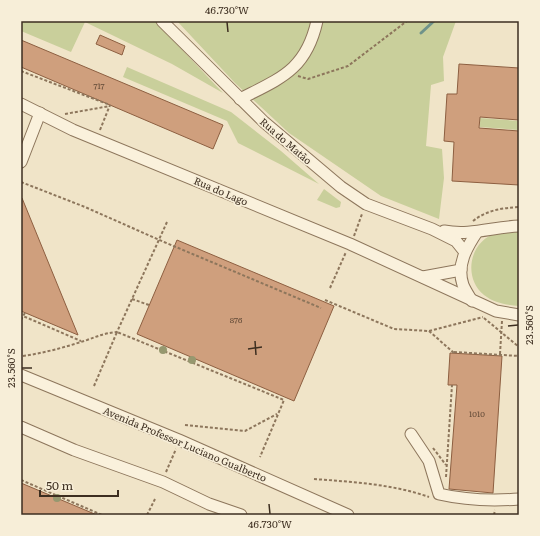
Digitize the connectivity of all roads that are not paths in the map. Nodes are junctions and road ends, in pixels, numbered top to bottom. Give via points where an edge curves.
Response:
1 (162, 21) edge
2 (317, 21) edge
3 (240, 99) junction
4 (21, 104) edge
5 (44, 115) junction
6 (21, 162) edge
7 (519, 226) edge
8 (432, 229) junction
9 (477, 232) junction
10 (464, 251) junction
11 (461, 270) junction
12 (422, 277) junction
13 (473, 301) junction
14 (519, 315) edge
15 (21, 375) edge
16 (24, 431) edge
17 (411, 434) dead end
18 (519, 499) edge
19 (333, 511) edge
20 (241, 515) edge
21 (348, 515) edge

1 - 3 street, Rua do Matão
2 - 3 street via 314,37 296,67 281,78
3 - 8 street, Rua do Matão via 352,196
4 - 5 street, Rua do Lago
5 - 6 street
5 - 12 street, Rua do Lago
7 - 9 street, Rua do Matão via 496,227
8 - 9 street, Rua do Matão via 456,233
8 - 10 street, Rua do Matão via 456,240
9 - 10 street
10 - 11 street
11 - 12 street
11 - 13 street via 462,284
12 - 13 street, Rua do Lago
13 - 14 street, Rua do Lago via 496,311
15 - 19 street, Avenida Professor Luciano Gualberto via 180,440
16 - 20 street via 163,482 209,504
17 - 18 street via 429,461 438,494 459,499
19 - 21 street, Avenida Professor Luciano Gualberto

